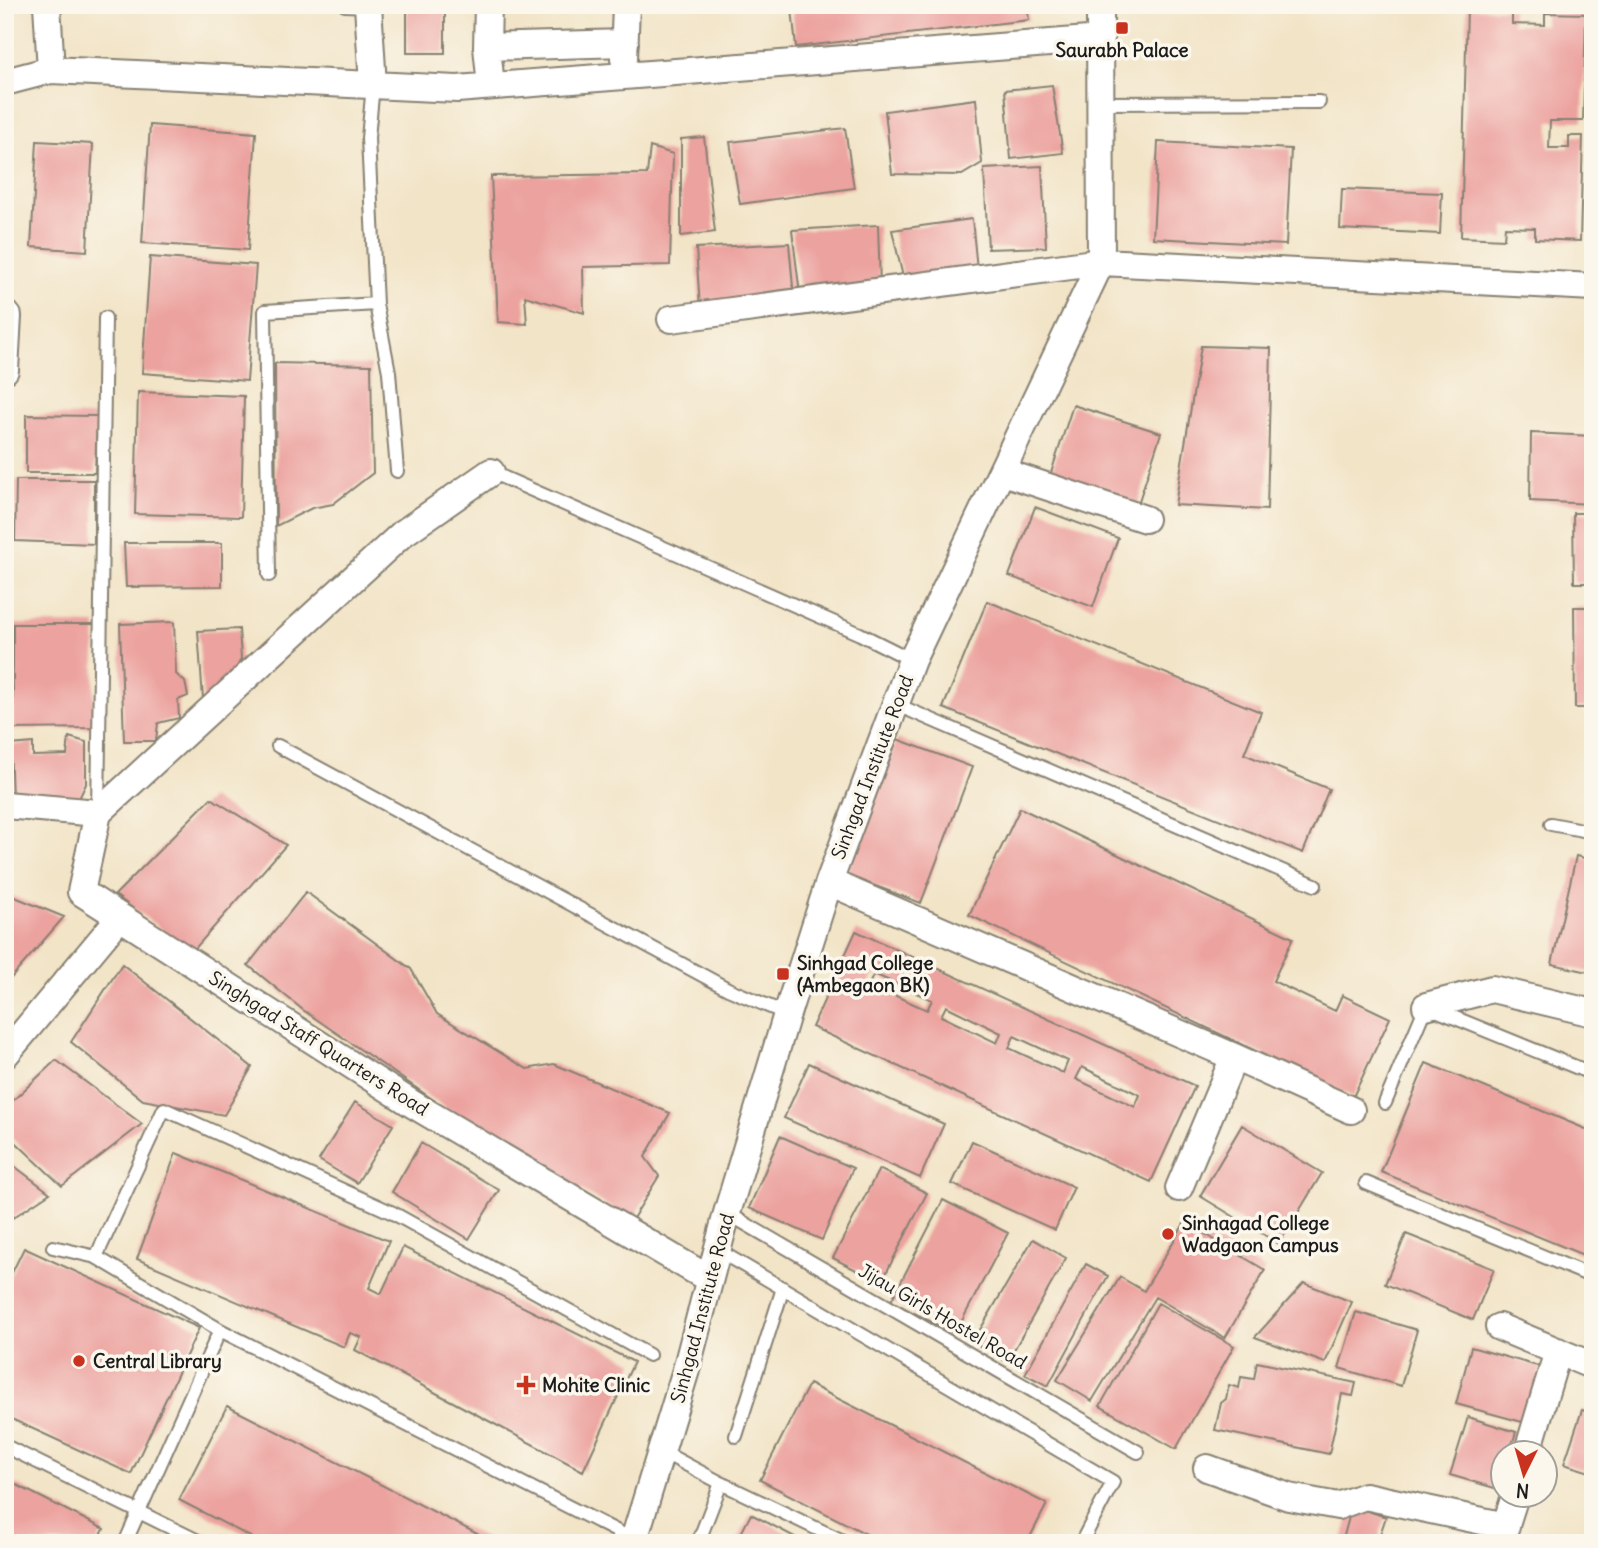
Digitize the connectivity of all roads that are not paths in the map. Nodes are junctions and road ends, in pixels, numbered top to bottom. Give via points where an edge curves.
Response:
1 (47, 5) edge
2 (488, 5) edge
3 (626, 5) edge
4 (1100, 5) edge
5 (361, 6) edge
6 (1101, 39) junction
7 (625, 43) junction
8 (555, 45) junction
9 (487, 47) junction
10 (51, 70) junction
11 (623, 76) junction
12 (5, 82) edge
13 (554, 82) junction
14 (373, 85) junction
15 (491, 86) junction
16 (1320, 102) dead end
17 (1101, 103) junction
18 (1101, 262) junction
19 (1593, 287) edge
20 (376, 304) junction
21 (5, 316) edge
22 (105, 318) dead end
23 (671, 319) dead end
24 (5, 370) edge
25 (397, 471) dead end
26 (491, 472) joint
27 (1003, 472) junction
28 (1146, 519) dead end
29 (269, 575) dead end
30 (912, 660) junction
31 (895, 704) junction
32 (278, 746) dead end
33 (5, 805) edge
34 (97, 813) junction
35 (1551, 824) dead end
36 (1593, 832) edge
37 (829, 882) junction
38 (1315, 886) dead end
39 (120, 917) junction
40 (1426, 1006) junction
41 (1593, 1013) edge
42 (787, 1014) junction
43 (5, 1055) edge
44 (1234, 1057) junction
45 (1593, 1074) edge
46 (1385, 1103) dead end
47 (1350, 1110) dead end
48 (1366, 1184) dead end
49 (1179, 1188) dead end
50 (727, 1213) junction
51 (53, 1247) dead end
52 (719, 1251) junction
53 (96, 1257) junction
54 (1593, 1276) edge
55 (709, 1279) junction
56 (783, 1288) junction
57 (1499, 1327) dead end
58 (220, 1330) junction
59 (1558, 1352) junction
60 (649, 1355) dead end
61 (1593, 1366) edge
62 (736, 1436) dead end
63 (1531, 1440) edge
64 (5, 1446) edge
65 (661, 1451) junction
66 (1138, 1452) dead end
67 (1207, 1468) dead end
68 (721, 1483) junction
69 (139, 1510) junction
70 (1511, 1510) edge
71 (1503, 1534) edge
72 (633, 1541) edge
73 (125, 1543) edge
74 (202, 1543) edge
75 (698, 1543) edge
76 (847, 1543) edge
77 (1081, 1543) edge

1 - 10 street
2 - 9 street
3 - 7 street
4 - 6 street, Sinhgad Institute Road
5 - 14 street
6 - 11 street
6 - 17 street, Sinhgad Institute Road
7 - 8 street
7 - 11 street
8 - 9 street
8 - 13 street
9 - 15 street
10 - 12 street
10 - 14 street
11 - 13 street
13 - 15 street
14 - 15 street
14 - 20 lane via 368,138
16 - 17 lane
17 - 18 street, Sinhgad Institute Road
18 - 19 street
18 - 23 street
18 - 27 street, Sinhgad Institute Road
20 - 25 lane via 389,372
20 - 29 lane via 265,311
21 - 24 street
22 - 34 lane
26 - 30 lane
26 - 34 street via 402,534
27 - 28 street
27 - 30 street, Sinhgad Institute Road
30 - 31 street, Sinhgad Institute Road
31 - 37 street, Sinhgad Institute Road
31 - 38 lane
32 - 42 lane via 728,989
33 - 34 street
34 - 39 street, Singhgad Staff Quarters Road via 81,892
35 - 36 lane
37 - 42 street, Sinhgad Institute Road
37 - 44 street
39 - 43 street
39 - 55 street, Singhgad Staff Quarters Road via 414,1105
40 - 41 street via 1492,989
40 - 45 lane
40 - 46 lane
42 - 50 street, Sinhgad Institute Road
44 - 47 street
44 - 49 street
48 - 54 lane
50 - 52 street, Sinhgad Institute Road
50 - 66 lane, Jijau Girls Hostel Road
51 - 53 lane
52 - 55 street, Sinhgad Institute Road
52 - 56 lane
53 - 58 lane
53 - 60 lane via 164,1109 393,1213
55 - 65 street, Sinhgad Institute Road
56 - 62 lane
56 - 77 lane via 1113,1482
57 - 59 street
58 - 69 lane
58 - 72 lane
59 - 61 street
59 - 63 street
64 - 69 lane
65 - 68 lane
65 - 72 street, Sinhgad Institute Road
67 - 71 street via 1289,1497 1338,1506 1365,1496
68 - 75 lane
68 - 76 lane
69 - 73 lane
69 - 74 lane
70 - 71 street

